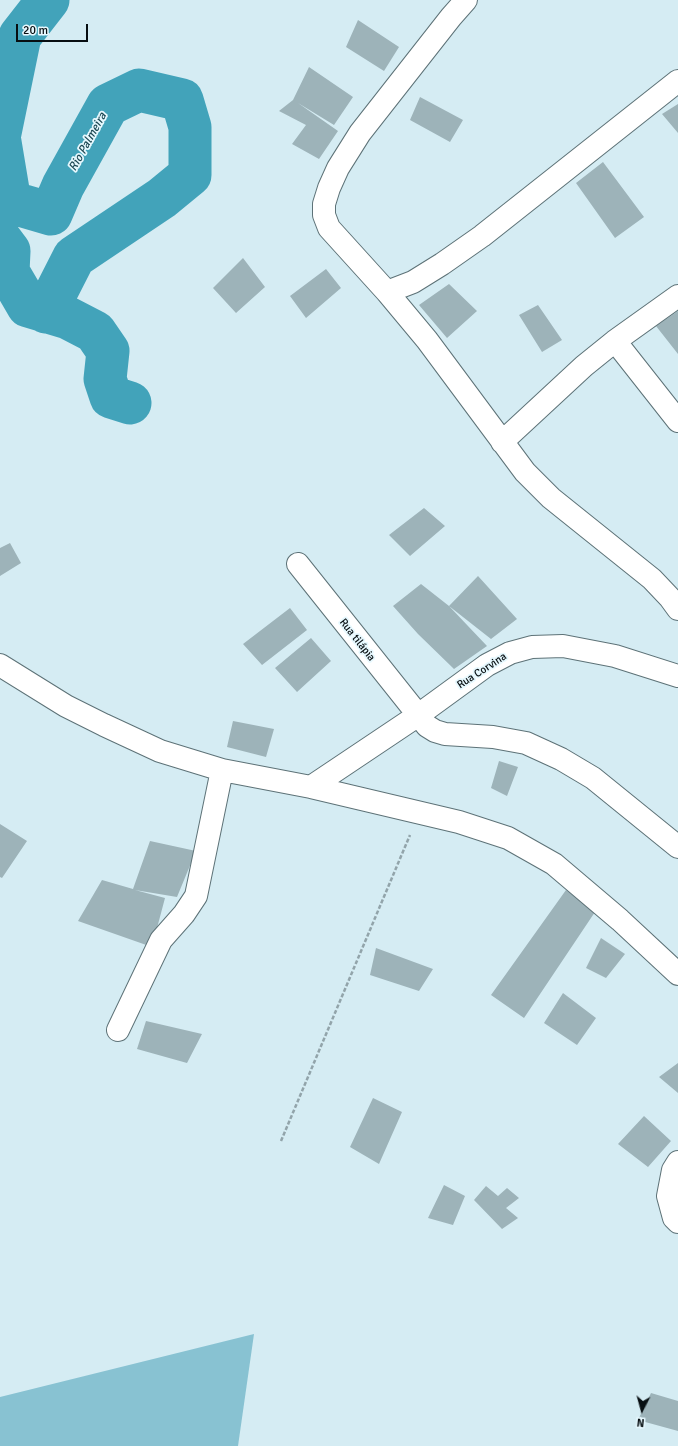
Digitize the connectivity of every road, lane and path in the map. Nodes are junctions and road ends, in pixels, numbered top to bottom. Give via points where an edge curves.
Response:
1 (466, 0) edge
2 (678, 81) edge
3 (387, 292) junction
4 (678, 296) edge
5 (615, 341) junction
6 (678, 421) edge
7 (502, 442) junction
8 (298, 564) dead end
9 (678, 609) edge
10 (0, 665) edge
11 (678, 676) edge
12 (417, 716) junction
13 (222, 770) junction
14 (311, 787) junction
15 (419, 812) junction
16 (678, 847) edge
17 (678, 974) edge
18 (118, 1030) dead end
19 (281, 1141) dead end
20 (678, 1162) edge
21 (678, 1222) edge

1 - 3 street via 360,133 338,168 324,204 324,215 329,228
2 - 3 street via 482,236 413,282
3 - 7 street via 464,388
4 - 5 street
5 - 6 street
5 - 7 street via 566,382
7 - 9 street via 525,472 551,498 652,579
8 - 12 street, Rua tilápia
10 - 13 street via 66,706 104,725 160,751
11 - 12 street, Rua Corvina via 616,656 563,646 532,647 510,653 488,665
12 - 14 street, Rua Corvina
12 - 16 street, Rua tilápia via 426,726 445,734 494,737 526,743 561,759 593,778
13 - 14 street
13 - 18 street via 196,896 161,940
14 - 15 street
15 - 17 street via 508,838 554,864
15 - 19 path
20 - 21 street via 673,1170 668,1196 674,1218

